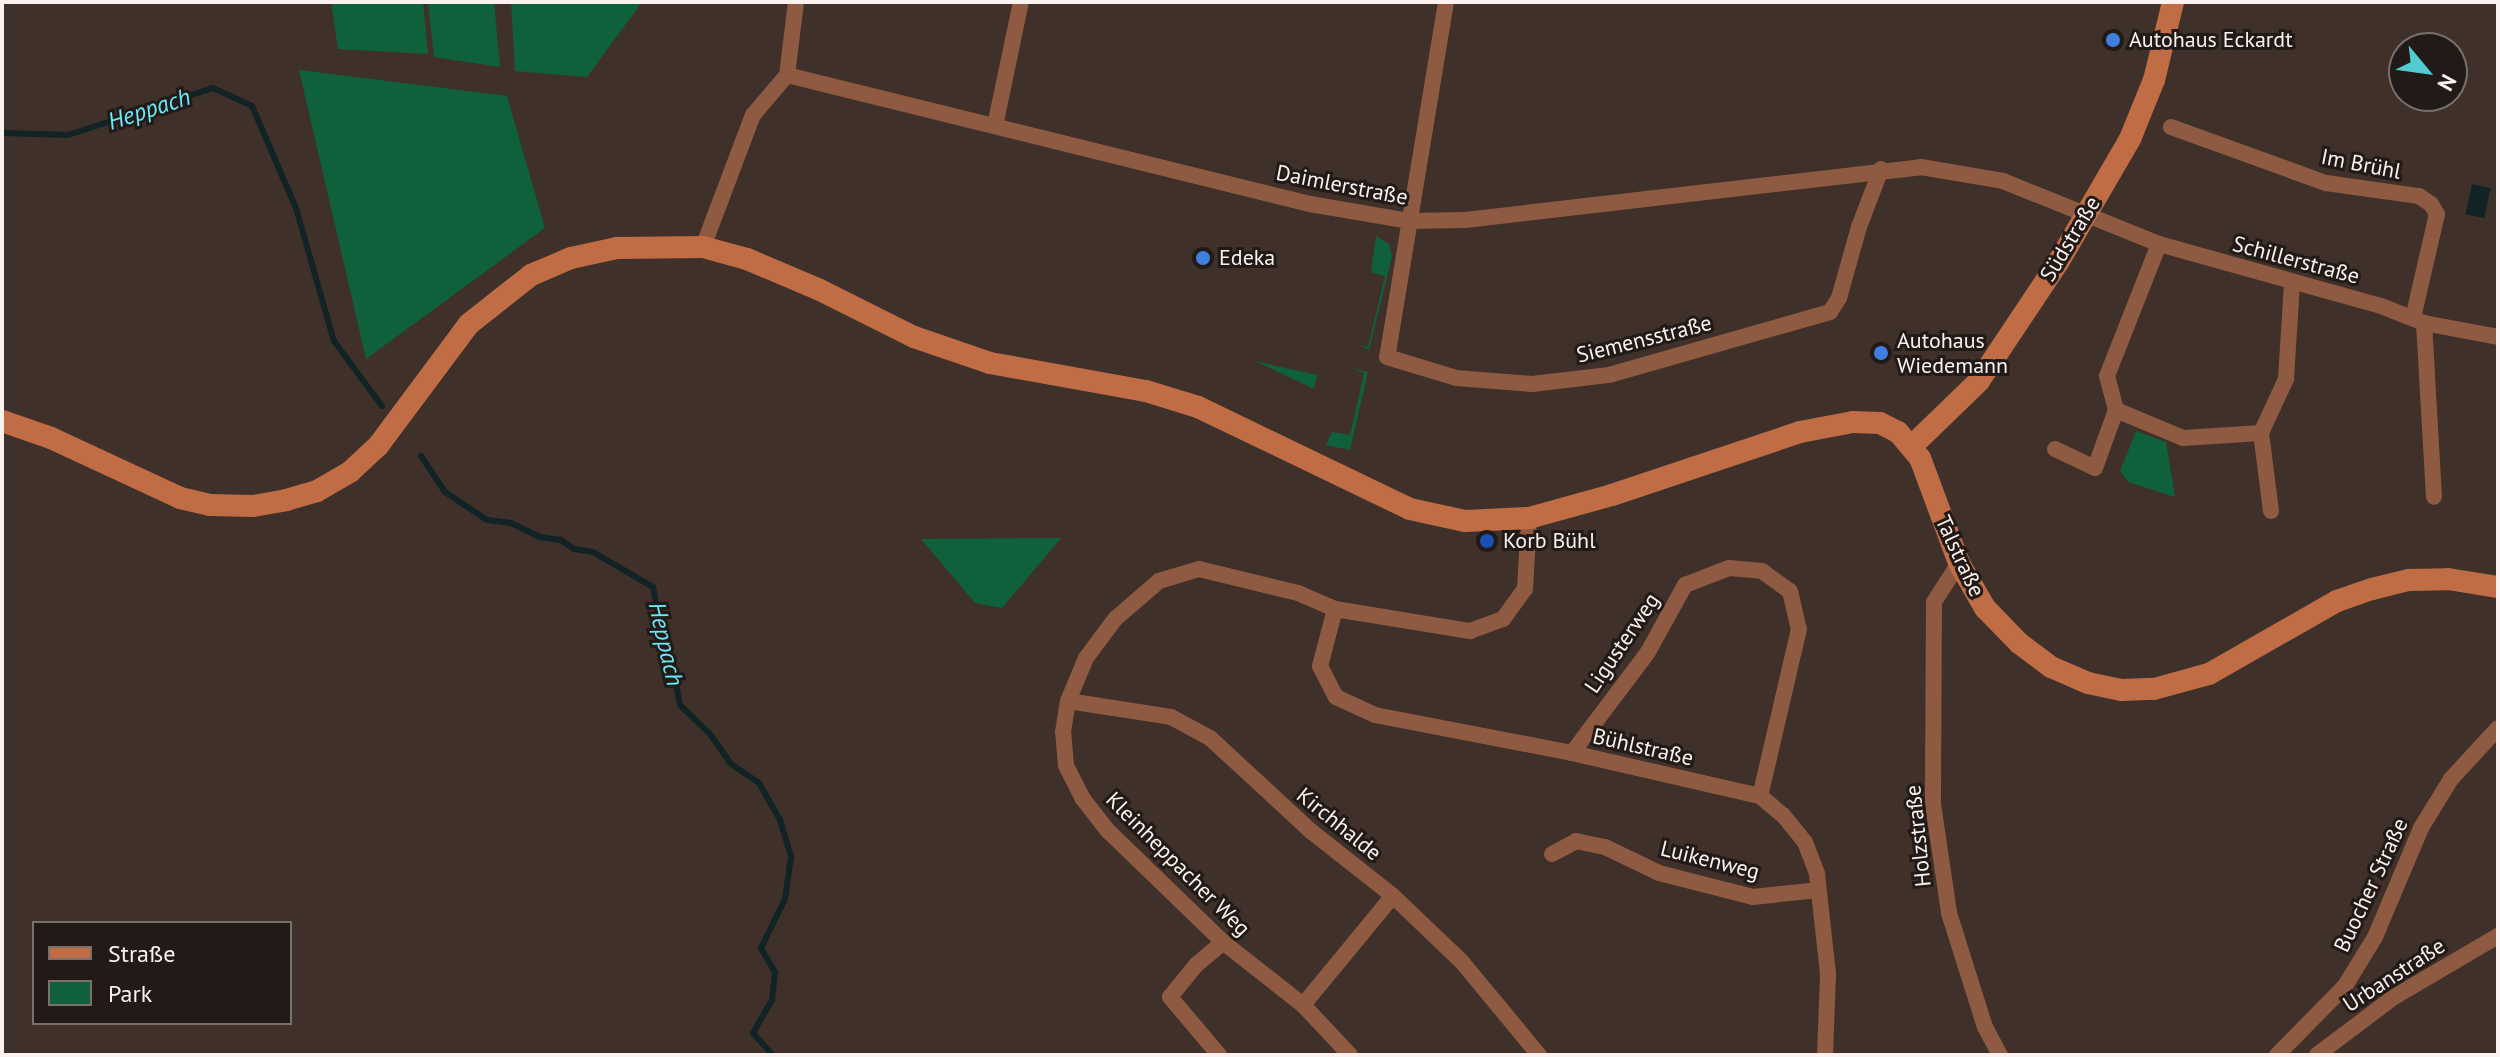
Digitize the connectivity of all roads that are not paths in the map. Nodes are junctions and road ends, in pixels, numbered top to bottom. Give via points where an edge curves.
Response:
1 (796, 2) edge
2 (1021, 2) edge
3 (1446, 2) edge
4 (2173, 2) edge
5 (787, 75) junction
6 (995, 126) junction
7 (2171, 127) dead end
8 (1881, 169) junction
9 (2087, 213) junction
10 (1409, 221) junction
11 (2159, 244) junction
12 (703, 247) junction
13 (2292, 284) junction
14 (2419, 321) junction
15 (2498, 337) edge
16 (2116, 410) junction
17 (2, 421) edge
18 (2261, 433) junction
19 (1913, 445) junction
20 (2055, 449) dead end
21 (2434, 497) dead end
22 (2271, 511) dead end
23 (1529, 518) junction
24 (1959, 563) junction
25 (2498, 587) edge
26 (1335, 609) junction
27 (1068, 701) junction
28 (2498, 728) edge
29 (1572, 753) junction
30 (1760, 796) junction
31 (1552, 854) dead end
32 (1818, 890) junction
33 (1393, 896) junction
34 (2498, 936) edge
35 (1223, 942) junction
36 (1303, 1005) junction
37 (1219, 1055) edge
38 (1350, 1055) edge
39 (1539, 1055) edge
40 (1825, 1055) edge
41 (2000, 1055) edge
42 (2277, 1055) edge
43 (2317, 1055) edge

1 - 5 street
2 - 6 street
3 - 10 street, Siemensstraße
4 - 9 street, Südstraße via 2154,80 2130,139
5 - 6 street, Daimlerstraße
5 - 12 street via 753,115
6 - 10 street, Daimlerstraße via 1310,204
7 - 14 street, Im Brühl via 2326,183 2419,196 2431,204 2437,214
8 - 9 street, Daimlerstraße via 1921,167 2003,181
8 - 10 street, Daimlerstraße via 1465,220
8 - 10 street, Siemensstraße via 1830,312 1609,375 1532,384 1456,378 1387,357
9 - 11 street, Schillerstraße
9 - 19 street, Südstraße via 1989,367
11 - 13 street, Schillerstraße
11 - 16 street via 2107,376
12 - 17 street via 617,248 571,258 531,275 469,324 378,446 351,471 317,491 286,500 253,506 180,498
12 - 23 street via 747,259 914,337 990,363 1146,391 1198,407 1410,509 1465,521
13 - 14 street, Schillerstraße
13 - 18 street via 2286,379
14 - 15 street, Schillerstraße
14 - 21 street, Im Brühl
16 - 18 street via 2183,438
16 - 20 street via 2095,468
18 - 22 street
19 - 23 street via 1898,432 1867,421 1800,432
19 - 24 street, Talstraße
23 - 26 street, Kleinheppacher Weg via 1525,589 1503,619 1470,631
24 - 25 street, Talstraße via 1985,608 2019,643 2051,667 2121,690 2154,689 2209,674 2337,601 2372,589 2435,579
24 - 41 street, Holzstraße via 1934,602 1933,804 1949,913 1985,1027
26 - 27 street, Kleinheppacher Weg via 1298,593 1199,569 1159,581 1115,619 1086,658
26 - 29 street, Bühlstraße via 1320,666 1336,697 1375,715
27 - 33 street, Kirchhalde via 1171,717 1210,738 1271,797
27 - 35 street, Kleinheppacher Weg via 1063,732 1066,765 1083,799 1108,831
28 - 42 street, Buocher Straße via 2451,779 2421,828 2375,937 2345,986
29 - 30 street, Bühlstraße
29 - 30 street, Ligusterweg via 1648,652 1685,585 1729,568 1762,571 1790,591 1799,629
30 - 32 street via 1805,842
31 - 32 street, Luikenweg via 1576,841 1605,847 1659,873 1753,897
32 - 40 street via 1828,974
33 - 36 street
33 - 39 street, Kirchhalde via 1462,962
34 - 43 street, Urbanstraße via 2394,997
35 - 36 street, Kleinheppacher Weg
35 - 37 street via 1170,997
36 - 38 street, Kleinheppacher Weg

